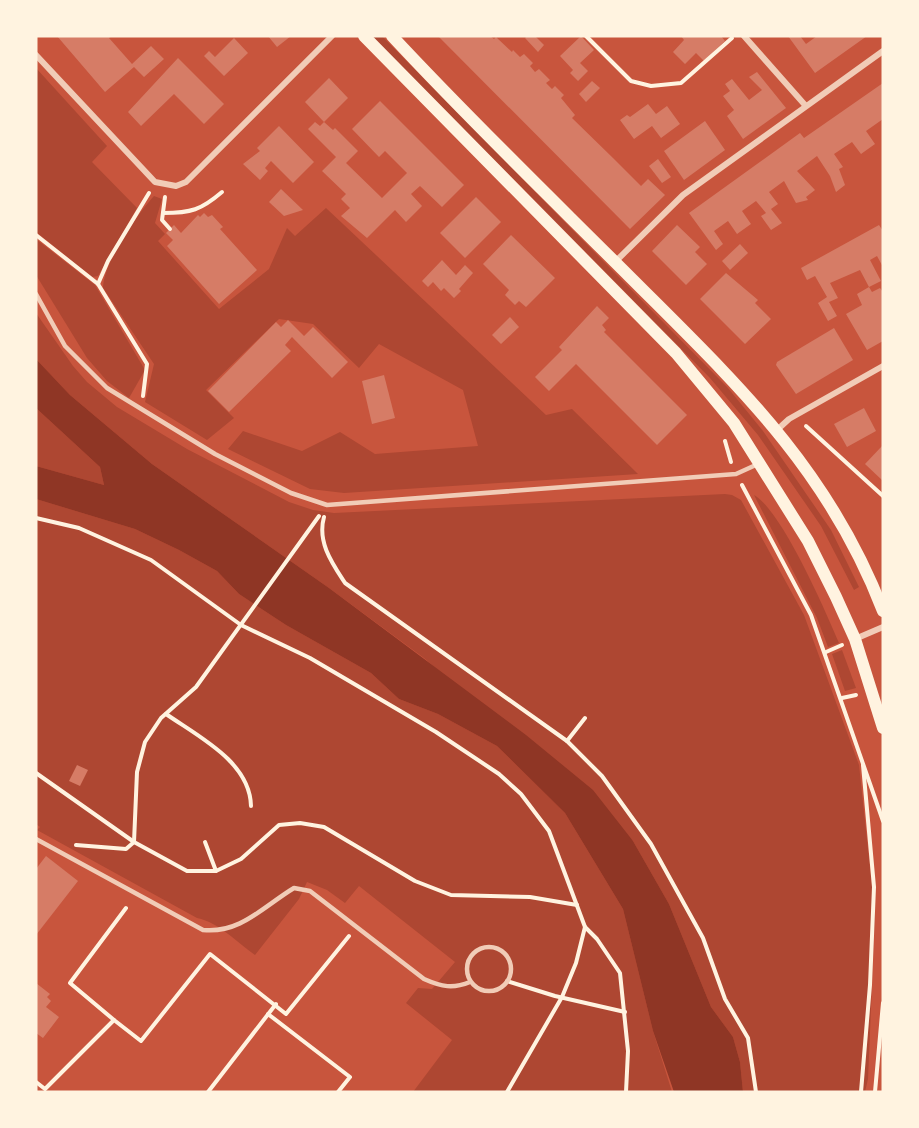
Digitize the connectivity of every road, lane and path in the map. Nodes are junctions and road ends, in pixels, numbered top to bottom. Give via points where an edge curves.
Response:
1 (332, 36) edge
2 (364, 36) edge
3 (392, 36) edge
4 (586, 36) edge
5 (735, 36) edge
6 (744, 36) edge
7 (883, 51) edge
8 (36, 55) edge
9 (805, 105) junction
10 (155, 182) junction
11 (222, 192) dead end
12 (165, 200) dead end
13 (163, 213) junction
14 (170, 229) dead end
15 (36, 235) edge
16 (615, 262) junction
17 (98, 284) junction
18 (36, 294) edge
19 (883, 366) edge
20 (144, 383) dead end
21 (795, 415) junction
22 (777, 430) junction
23 (760, 462) junction
24 (736, 474) junction
25 (883, 496) edge
26 (327, 505) junction
27 (36, 518) edge
28 (883, 610) edge
29 (241, 625) junction
30 (883, 627) edge
31 (855, 639) junction
32 (166, 714) junction
33 (585, 718) dead end
34 (883, 728) edge
35 (567, 741) junction
36 (862, 755) junction
37 (36, 773) edge
38 (251, 806) dead end
39 (883, 821) edge
40 (36, 839) edge
41 (134, 842) junction
42 (205, 842) dead end
43 (74, 844) dead end
44 (216, 871) junction
45 (578, 905) junction
46 (126, 908) dead end
47 (357, 926) junction
48 (585, 927) junction
49 (470, 981) junction
50 (507, 981) junction
51 (562, 997) junction
52 (883, 1003) edge
53 (276, 1004) junction
54 (626, 1012) junction
55 (268, 1014) junction
56 (114, 1020) junction
57 (36, 1082) edge
58 (47, 1090) edge
59 (208, 1092) edge
60 (338, 1092) edge
61 (507, 1092) edge
62 (626, 1092) edge
63 (756, 1092) edge
64 (861, 1092) edge
65 (875, 1092) edge

1 - 10 street via 186,182 176,186
2 - 23 main road via 676,353 734,423
3 - 16 main road
4 - 5 path via 631,81 668,86 681,83
6 - 9 street
7 - 9 street
8 - 10 street
9 - 16 street via 670,206
10 - 17 path
11 - 13 path via 203,208
12 - 13 path
13 - 14 path via 162,220
15 - 17 path
16 - 22 main road via 742,389
17 - 20 path via 147,364
18 - 26 lane via 65,346 107,388 215,454 291,493
19 - 21 street
21 - 22 street
21 - 25 path
22 - 28 main road via 813,476 852,542
23 - 24 lane
23 - 31 main road via 808,542
24 - 26 lane
24 - 36 path via 811,615
26 - 29 path
26 - 35 path via 320,530 328,557 345,583
27 - 29 path via 79,528 151,560
29 - 32 path via 196,687
29 - 45 path via 310,658 499,774 539,814
30 - 31 street
31 - 34 main road
32 - 38 path via 226,757 239,771 250,792
32 - 41 path via 145,742
33 - 35 path
35 - 63 path via 602,776 651,844 703,939 725,999 748,1038
36 - 39 path
36 - 64 path via 874,887
37 - 41 path
40 - 47 lane via 203,930 230,929 294,888 310,891
41 - 43 path via 126,849
41 - 44 path via 187,871
42 - 44 path
44 - 45 path via 241,859 279,825 300,823 324,827 415,881 451,895 530,897
45 - 48 path
46 - 56 path via 69,983
47 - 49 lane via 424,979 456,987
47 - 53 path via 286,1014
48 - 51 path
48 - 54 path via 620,973
49 - 50 lane via 486,991
49 - 50 lane via 467,974 473,954 489,946 508,957 511,971
50 - 51 path
51 - 54 path
51 - 61 path
52 - 65 path
53 - 55 path
53 - 56 path via 210,954 141,1041
54 - 62 path
55 - 59 path
55 - 60 path via 350,1077
56 - 58 path
57 - 58 path

